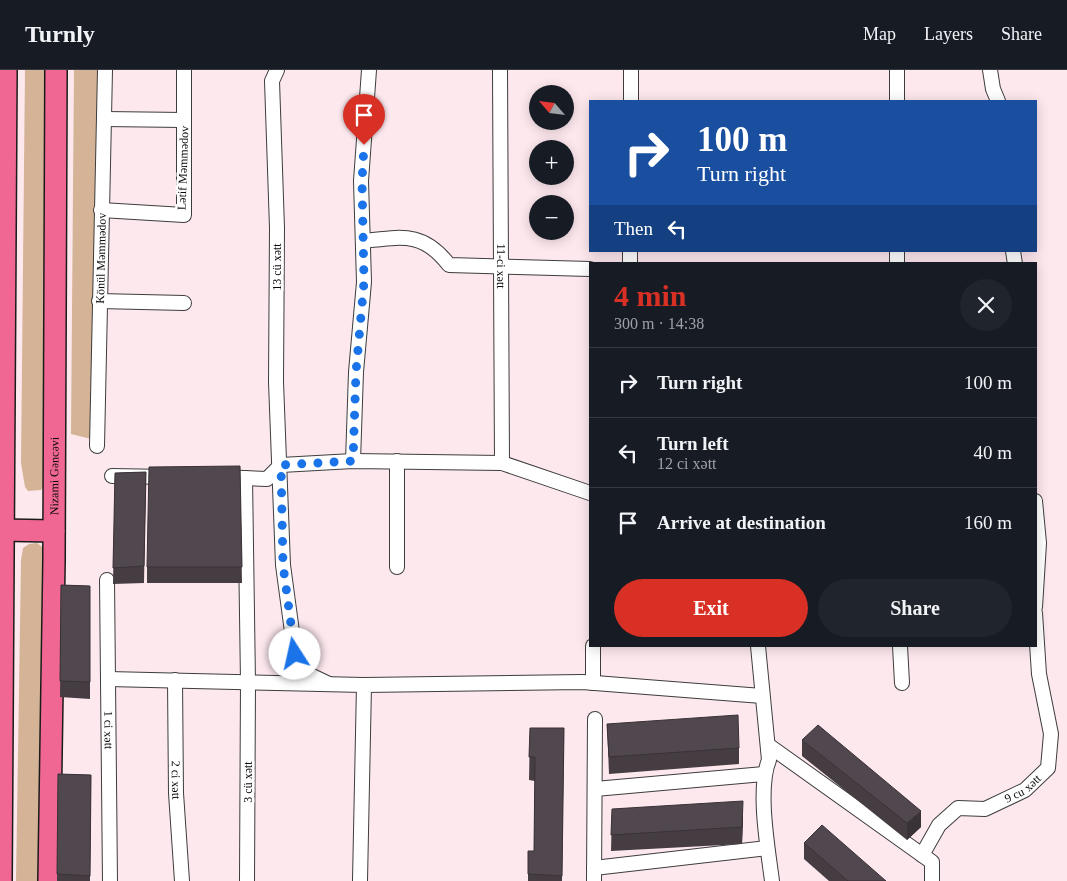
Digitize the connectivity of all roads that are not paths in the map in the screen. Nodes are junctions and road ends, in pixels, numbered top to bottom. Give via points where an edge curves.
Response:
1 (6, 70) edge
2 (56, 70) edge
3 (105, 70) edge
4 (184, 70) edge
5 (277, 70) edge
6 (369, 70) edge
7 (500, 70) edge
8 (631, 70) edge
9 (897, 70) edge
10 (990, 70) edge
11 (631, 100) edge
12 (897, 100) edge
13 (998, 100) edge
14 (104, 119) junction
15 (184, 120) junction
16 (101, 210) junction
17 (363, 240) junction
18 (501, 265) junction
19 (589, 269) edge
20 (99, 301) junction
21 (184, 303) dead end
22 (97, 446) dead end
23 (353, 461) junction
24 (397, 461) junction
25 (502, 463) junction
26 (281, 465) junction
27 (112, 476) dead end
28 (185, 477) edge
29 (203, 477) edge
30 (244, 478) junction
31 (589, 493) edge
32 (2, 530) edge
33 (54, 531) junction
34 (397, 567) dead end
35 (107, 580) dead end
36 (1037, 644) edge
37 (593, 647) edge
38 (758, 647) edge
39 (900, 647) edge
40 (108, 679) junction
41 (175, 680) junction
42 (248, 682) junction
43 (593, 683) junction
44 (902, 683) dead end
45 (329, 684) junction
46 (364, 685) junction
47 (762, 696) junction
48 (595, 719) dead end
49 (768, 746) junction
50 (764, 774) junction
51 (595, 789) junction
52 (767, 848) junction
53 (922, 855) junction
54 (594, 874) edge
55 (1, 881) edge
56 (49, 881) edge
57 (110, 881) edge
58 (182, 881) edge
59 (247, 881) edge
60 (360, 881) edge
61 (772, 881) edge
62 (932, 881) edge

1 - 32 main road via 6,427
2 - 33 main road, Nizami Gəncəvi
3 - 14 street, Könül Məmmədov
4 - 15 street, Lətif Məmmədov
5 - 26 street, 13 cü xətt via 272,81 278,228 276,382
6 - 17 street via 362,181
7 - 18 street, 11-ci xətt
8 - 11 street
9 - 12 street
10 - 13 street
14 - 15 street
14 - 16 street, Könül Məmmədov
15 - 16 street, Lətif Məmmədov via 184,215
16 - 20 street, Könül Məmmədov
17 - 18 street via 410,239 425,242 449,265
17 - 23 street via 364,282
18 - 19 street
18 - 25 street, 11-ci xətt
20 - 21 street
20 - 22 street, Könül Məmmədov
23 - 24 street
23 - 26 street
24 - 25 street
24 - 34 street
25 - 31 street
26 - 30 street via 267,479
26 - 45 street, 13 cü xətt via 283,565 295,654 308,674
27 - 28 street
29 - 30 street
30 - 42 street, 3 cü xətt
32 - 33 main road
32 - 55 main road
33 - 56 main road, Nizami Gəncəvi
35 - 40 street, 1 ci xətt
36 - 53 street, 9 cu xətt via 1039,674 1051,734 1048,768 1024,790 985,809 958,808 939,825
37 - 43 street
38 - 47 street
39 - 44 street
40 - 41 street
40 - 57 street, 1 ci xətt
41 - 42 street
41 - 58 street, 2 ci xətt via 176,793
42 - 45 street
42 - 59 street, 3 cü xətt
43 - 46 street
43 - 47 street
45 - 46 street
46 - 60 street
47 - 49 street
48 - 51 street
49 - 50 street via 770,760
49 - 53 street
50 - 51 street
50 - 52 street
51 - 54 street
52 - 54 street
52 - 61 street
53 - 62 street via 932,862

